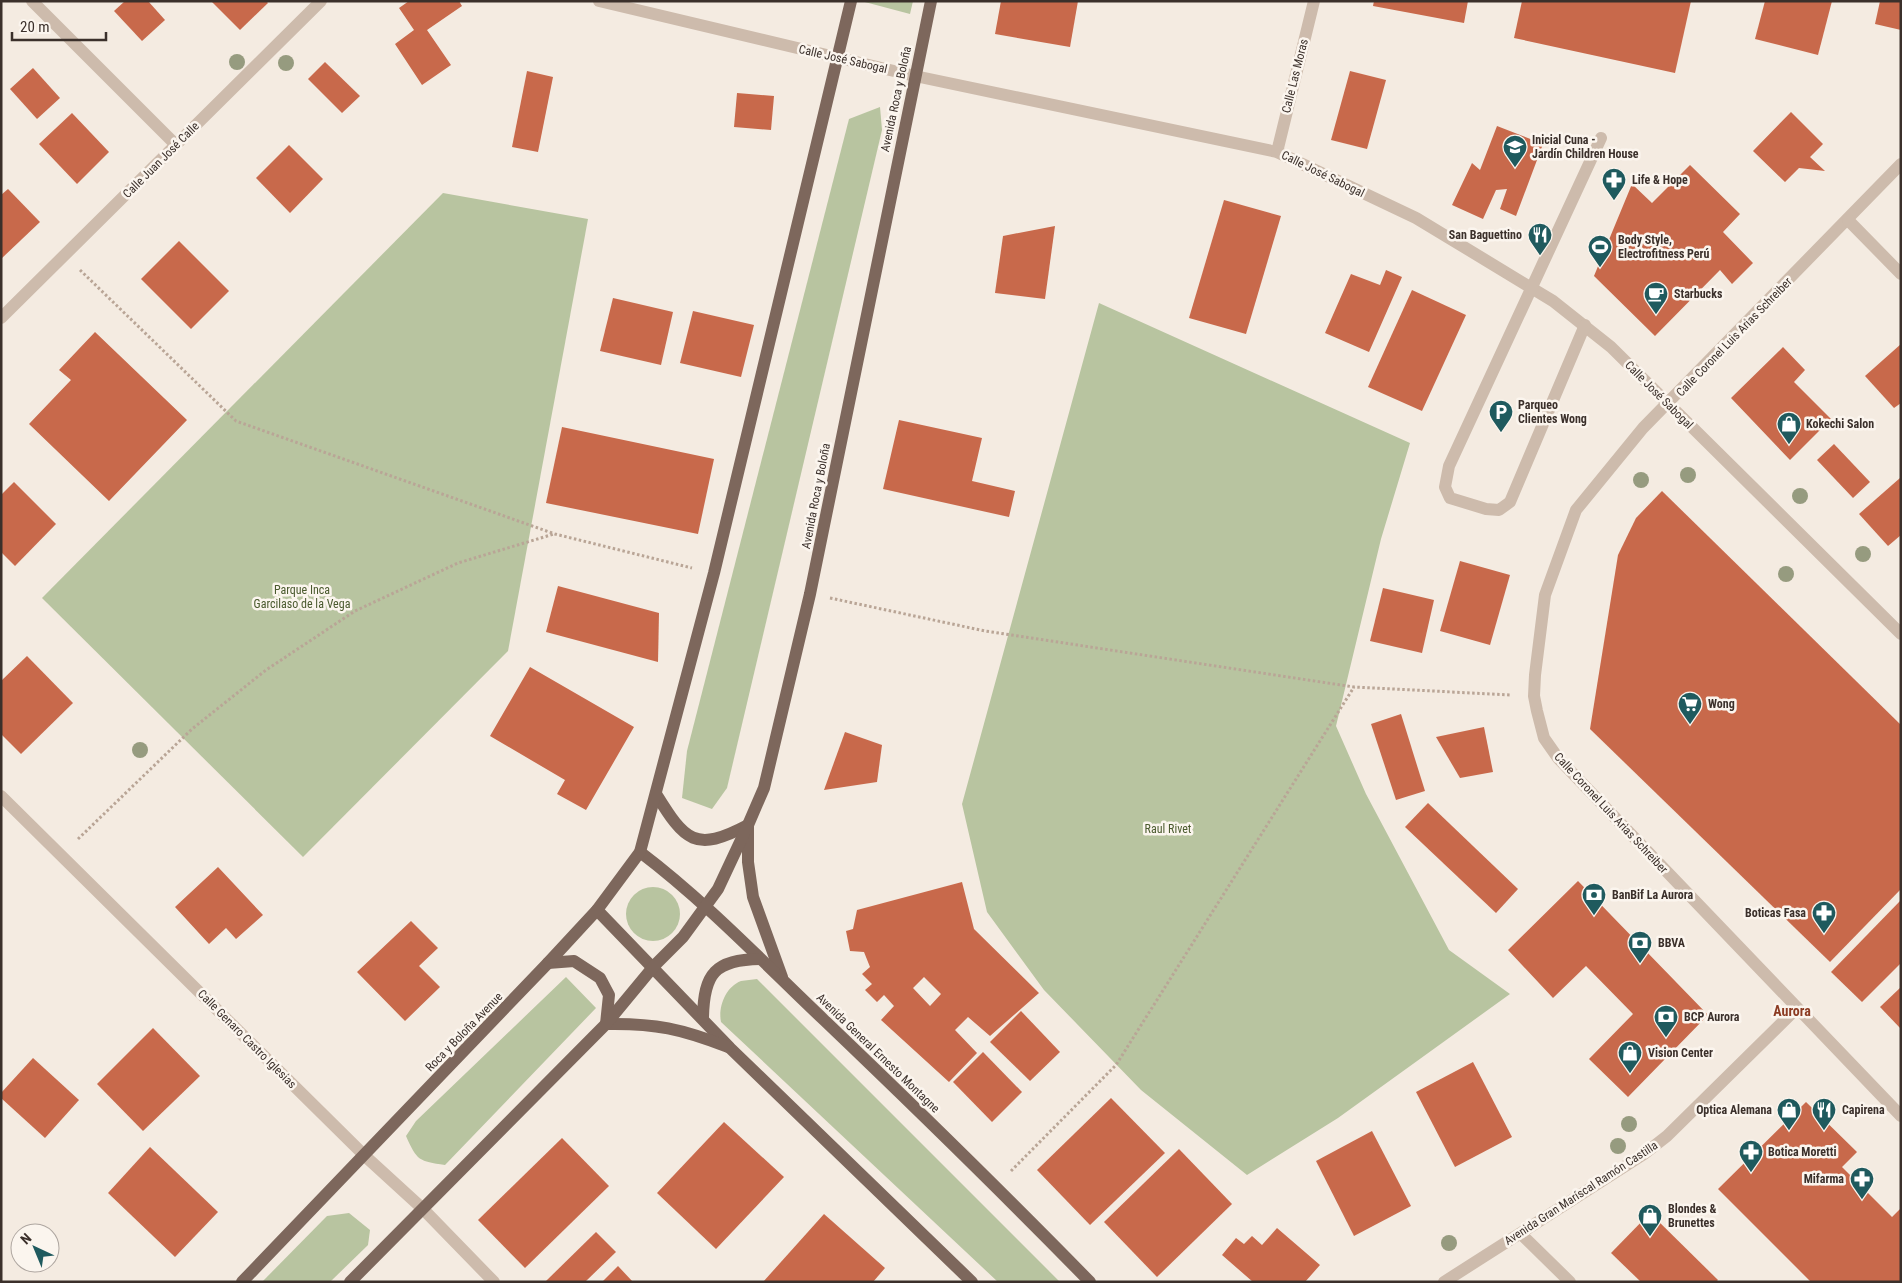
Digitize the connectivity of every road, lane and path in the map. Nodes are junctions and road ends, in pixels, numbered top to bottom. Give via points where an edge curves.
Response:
1 (32, 1) edge
2 (321, 1) edge
3 (599, 1) edge
4 (851, 1) edge
5 (931, 1) edge
6 (1314, 1) edge
7 (838, 58) junction
8 (915, 76) junction
9 (1600, 138) dead end
10 (176, 145) junction
11 (1277, 152) junction
12 (1901, 164) edge
13 (1848, 220) junction
14 (66, 256) junction
15 (1901, 274) edge
16 (1531, 287) junction
17 (1, 318) edge
18 (1585, 325) junction
19 (1668, 404) junction
20 (555, 534) junction
21 (714, 573) junction
22 (810, 594) junction
23 (1901, 634) edge
24 (1354, 687) junction
25 (1534, 696) junction
26 (656, 794) junction
27 (1, 796) edge
28 (748, 825) junction
29 (640, 852) junction
30 (61, 855) junction
31 (706, 908) junction
32 (598, 910) junction
33 (760, 959) junction
34 (548, 963) junction
35 (654, 966) junction
36 (784, 981) junction
37 (1796, 1010) junction
38 (702, 1017) junction
39 (606, 1024) junction
40 (730, 1048) junction
41 (1901, 1116) edge
42 (365, 1156) junction
43 (997, 1186) junction
44 (423, 1209) junction
45 (1521, 1234) junction
46 (242, 1282) edge
47 (350, 1282) edge
48 (494, 1282) edge
49 (972, 1282) edge
50 (1090, 1282) edge
51 (1444, 1282) edge
52 (1570, 1282) edge

1 - 10 street
2 - 10 street, Calle Juan José Calle
3 - 7 street, Calle José Sabogal
4 - 7 main road
5 - 8 main road, Avenida Roca y Boloña
6 - 11 street, Calle Las Moras
7 - 8 street, Calle José Sabogal
7 - 21 main road
8 - 11 street, Calle José Sabogal
8 - 22 main road, Avenida Roca y Boloña
9 - 16 street
10 - 14 street, Calle Juan José Calle
11 - 16 street, Calle José Sabogal via 1416,218
12 - 13 street, Calle Coronel Luis Arias Schreiber
13 - 15 street
13 - 19 street, Calle Coronel Luis Arias Schreiber
14 - 17 street, Calle Juan José Calle
14 - 20 path via 236,420
16 - 18 street, Calle José Sabogal
16 - 18 street via 1449,466 1445,487 1450,498 1499,510 1510,502
18 - 19 street, Calle José Sabogal
19 - 23 street, Calle José Sabogal
19 - 25 street, Calle Coronel Luis Arias Schreiber via 1643,428 1576,510 1545,595
20 - 21 path
20 - 30 path via 458,563 347,617 266,670 192,729
21 - 26 main road
22 - 24 path via 985,631
22 - 28 main road, Avenida Roca y Boloña via 764,788
24 - 25 path
24 - 43 path via 1116,1065
25 - 37 street, Calle Coronel Luis Arias Schreiber via 1544,738 1558,758
26 - 28 main road via 686,835 707,842 726,837
26 - 29 main road, Roca y Boloña Avenue
27 - 30 street, Calle Genaro Castro Iglesias
28 - 31 main road, Avenida Roca y Boloña
28 - 36 main road via 748,862 753,897
29 - 31 main road, Avenida General Ernesto Montagne via 677,880
29 - 32 main road, Roca y Boloña Avenue
30 - 42 street, Calle Genaro Castro Iglesias
31 - 33 main road, Avenida General Ernesto Montagne
31 - 35 main road, Avenida Roca y Boloña
32 - 34 main road, Roca y Boloña Avenue
32 - 35 main road
33 - 36 main road, Avenida General Ernesto Montagne
33 - 38 main road via 741,959 723,964 710,976
34 - 39 main road via 574,961 600,978 609,995
34 - 42 main road, Roca y Boloña Avenue
35 - 38 main road
35 - 39 main road
36 - 43 main road, Avenida General Ernesto Montagne
37 - 41 street, Calle Coronel Luis Arias Schreiber
37 - 45 street, Avenida Gran Maríscal Ramón Castilla via 1667,1136
38 - 40 main road
39 - 40 main road via 674,1028
39 - 44 main road
40 - 49 main road
42 - 44 street, Calle Genaro Castro Iglesias
42 - 46 main road, Roca y Boloña Avenue
43 - 50 main road, Avenida General Ernesto Montagne
44 - 47 main road
44 - 48 street, Calle Genaro Castro Iglesias
45 - 51 street, Avenida Gran Maríscal Ramón Castilla
45 - 52 street

